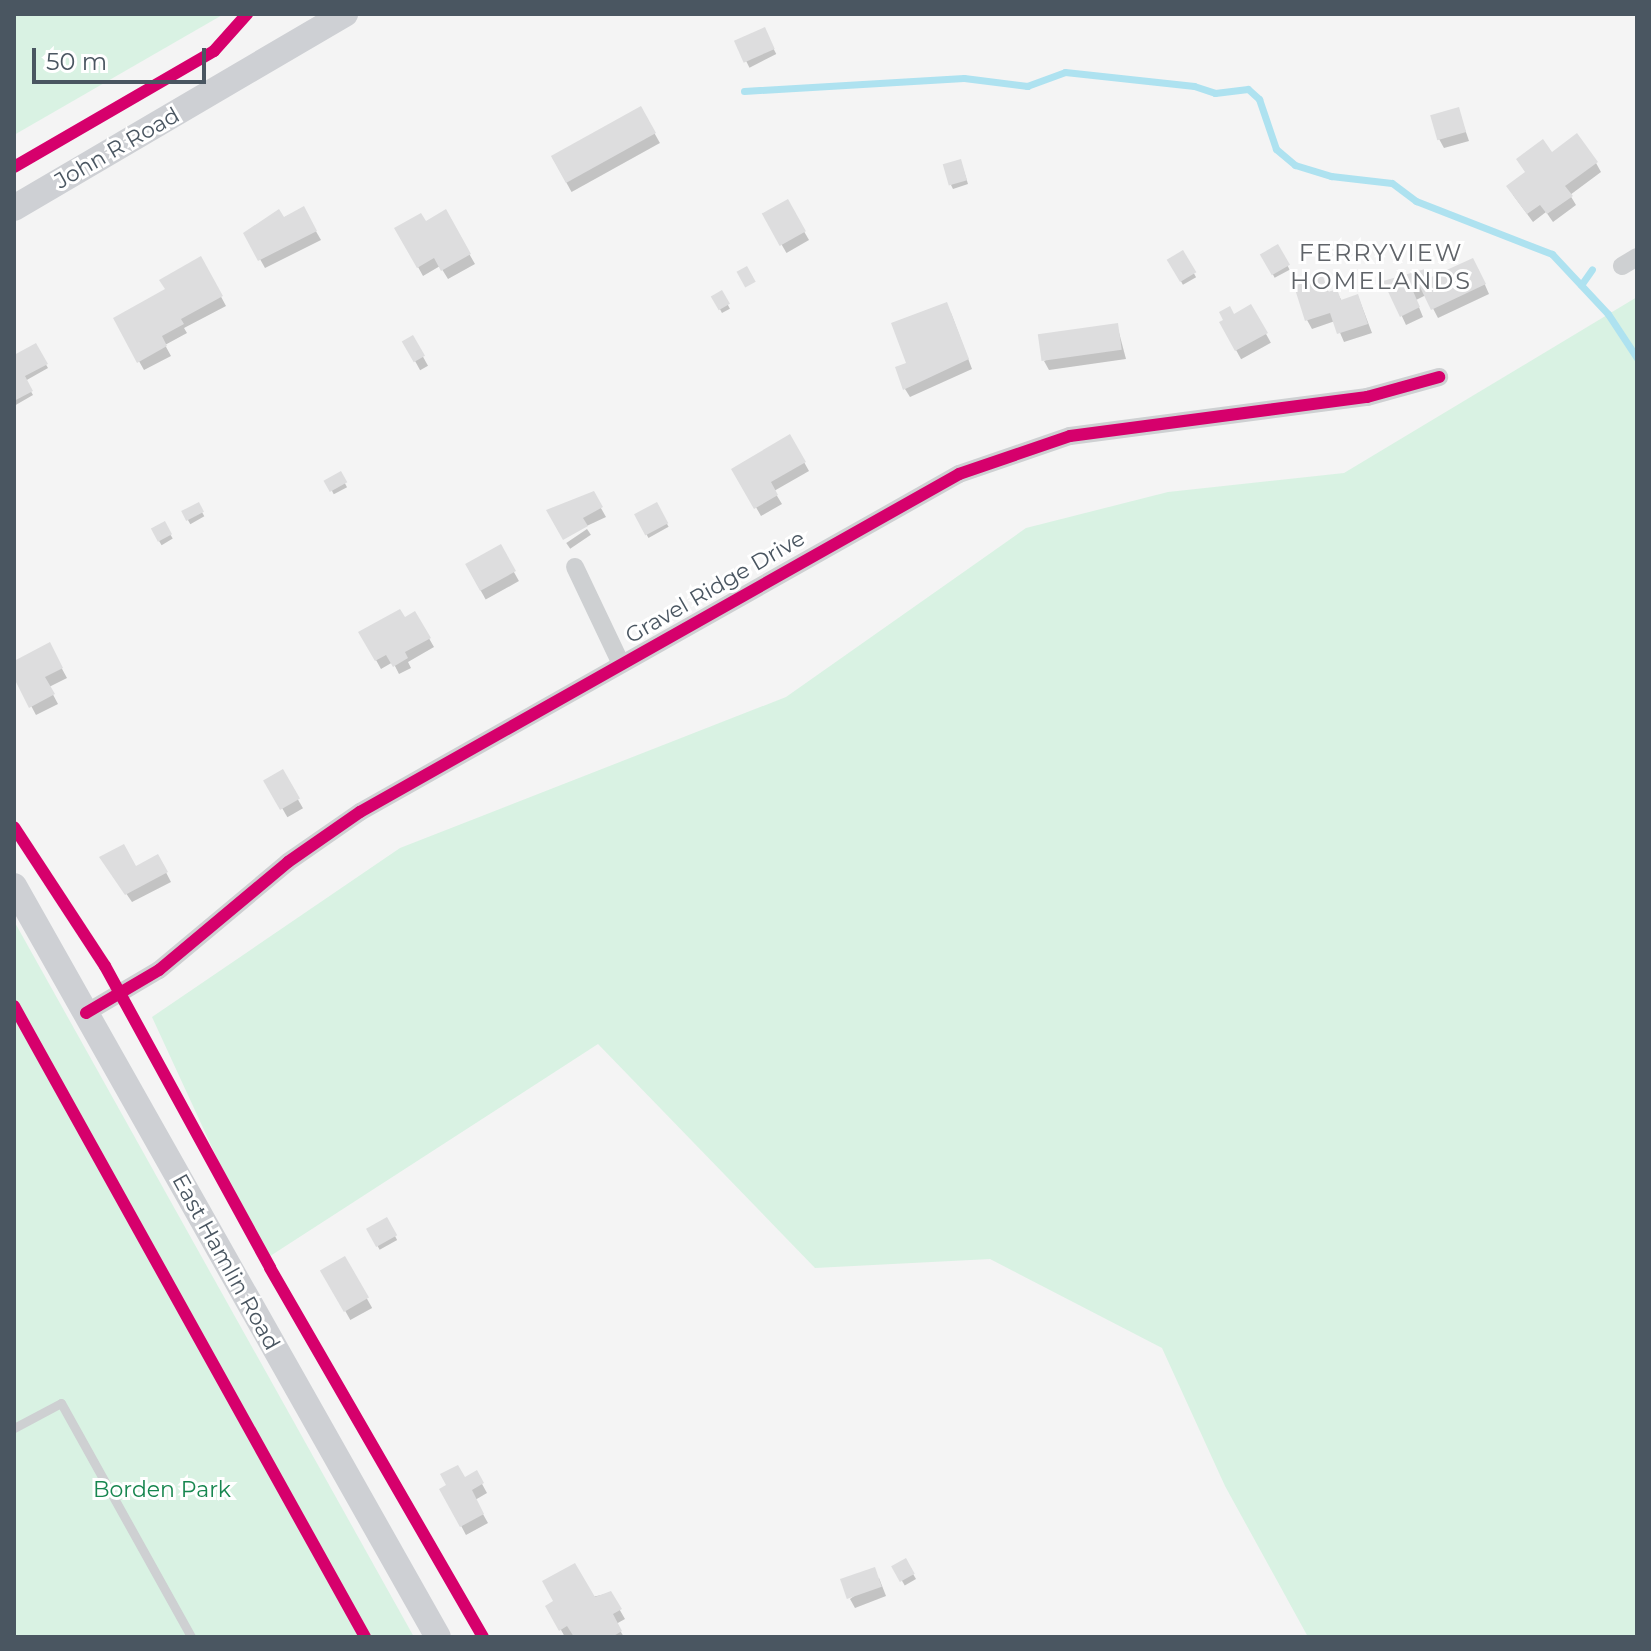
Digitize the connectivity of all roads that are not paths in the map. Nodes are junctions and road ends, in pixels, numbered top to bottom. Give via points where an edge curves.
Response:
1 (345, 14) edge
2 (14, 208) edge
3 (1439, 377) dead end
4 (575, 567) dead end
5 (621, 664) junction
6 (14, 886) edge
7 (86, 1013) junction
8 (14, 1428) edge
9 (191, 1637) edge
10 (438, 1637) edge

1 - 2 street, John R Road
3 - 5 street, Gravel Ridge Drive via 1353,399 1130,424 994,460 907,500
4 - 5 street
5 - 7 street, Gravel Ridge Drive via 351,818 288,862 159,970
6 - 7 street, East Hamlin Road
7 - 10 street, East Hamlin Road
8 - 9 lane via 61,1403

